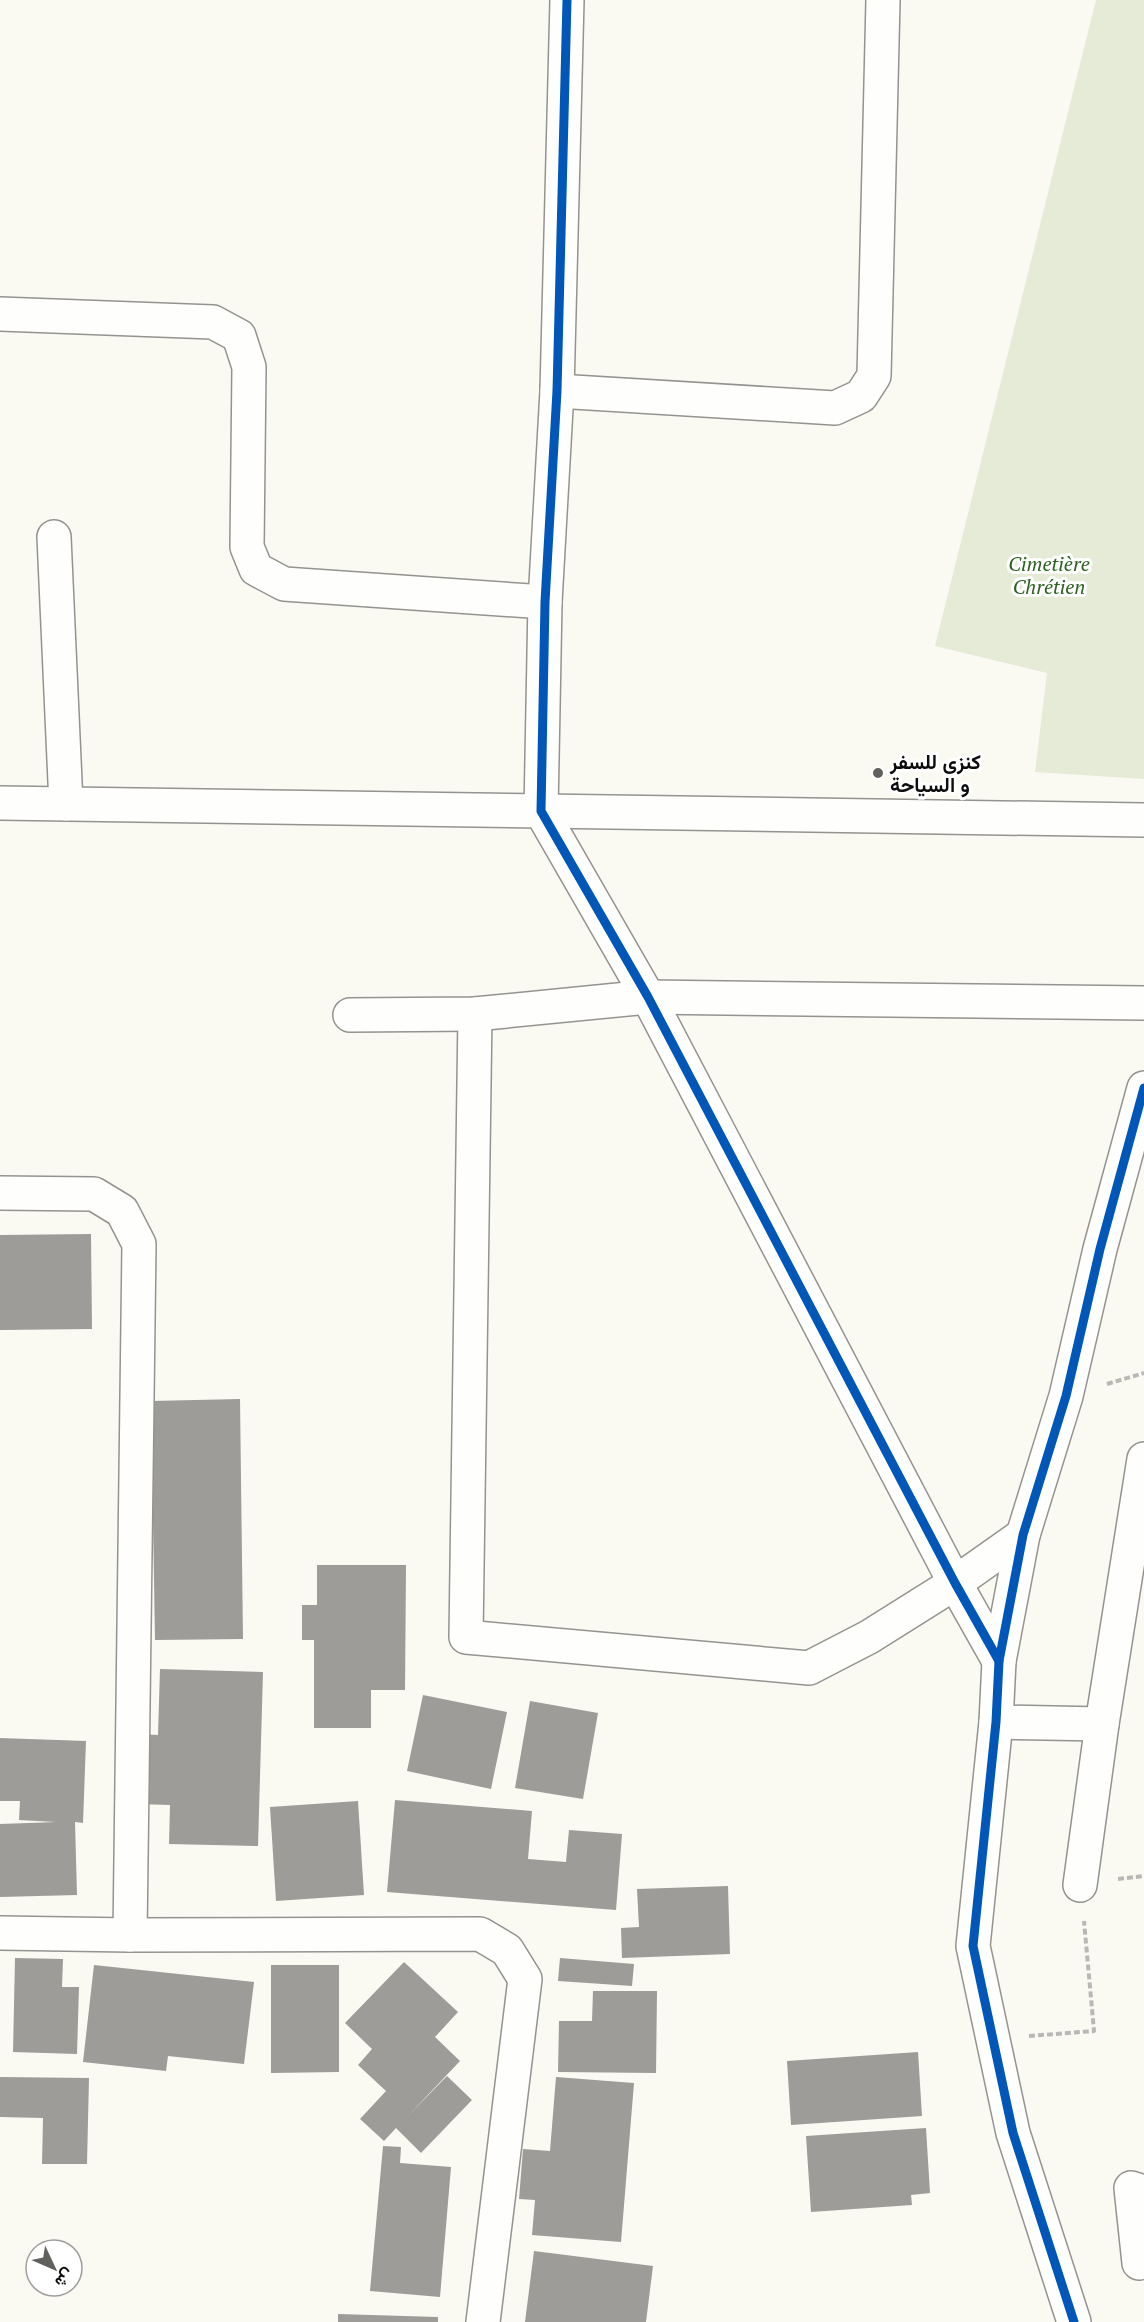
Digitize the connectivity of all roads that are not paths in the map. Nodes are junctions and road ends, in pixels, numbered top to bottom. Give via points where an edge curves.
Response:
1 (567, 0) edge
2 (883, 0) edge
3 (0, 314) edge
4 (557, 391) junction
5 (54, 537) dead end
6 (545, 602) junction
7 (0, 803) edge
8 (66, 804) junction
9 (541, 811) junction
10 (1144, 820) edge
11 (648, 997) junction
12 (1144, 1003) edge
13 (475, 1014) junction
14 (350, 1015) dead end
15 (1144, 1092) edge
16 (0, 1193) edge
17 (1144, 1459) edge
18 (1023, 1535) junction
19 (955, 1583) junction
20 (999, 1661) junction
21 (996, 1722) junction
22 (1102, 1724) junction
23 (1095, 1882) road end
24 (0, 1933) edge
25 (130, 1935) junction
26 (1144, 2192) edge
27 (1139, 2263) dead end
28 (483, 2322) edge
29 (1074, 2322) edge

1 - 4 street
2 - 4 street via 874,376 861,396 835,408
3 - 6 street via 213,322 239,336 249,367 247,547 256,569 284,584
4 - 6 street
5 - 8 street
6 - 9 street
7 - 8 street
8 - 9 street
9 - 10 street
9 - 11 street
11 - 12 street
11 - 13 street
11 - 19 street
13 - 14 street
13 - 19 street via 466,1637 809,1668 869,1637
15 - 18 street via 1100,1249 1066,1396
16 - 25 street via 94,1194 122,1211 140,1244
17 - 22 street
18 - 19 street
18 - 20 street
19 - 20 street
20 - 21 street
21 - 22 street
21 - 29 street via 972,1946 1013,2133
22 - 23 street
24 - 25 street
25 - 28 street via 480,1934 507,1950 525,1979
26 - 27 street via 1131,2188

